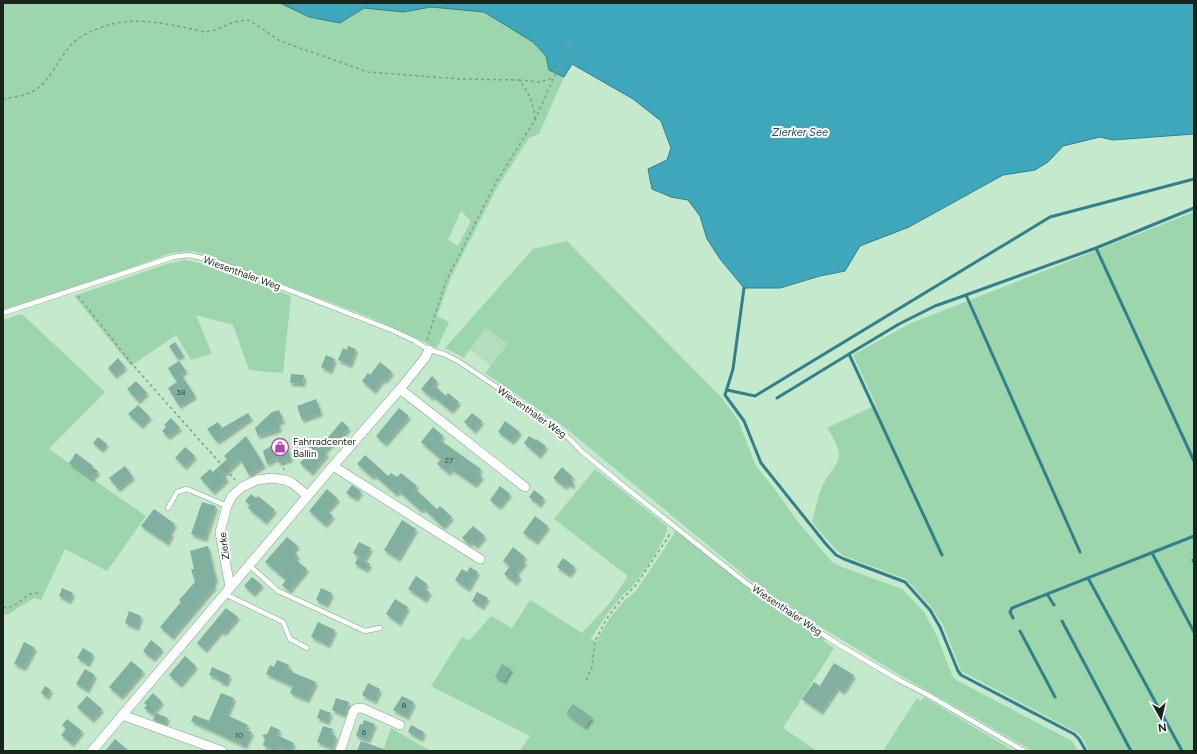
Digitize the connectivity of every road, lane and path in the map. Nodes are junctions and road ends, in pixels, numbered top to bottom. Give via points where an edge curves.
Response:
1 (570, 41) dead end
2 (554, 78) junction
3 (519, 80) junction
4 (3, 99) edge
5 (535, 120) junction
6 (73, 291) junction
7 (3, 313) edge
8 (429, 337) dead end
9 (429, 350) junction
10 (400, 389) junction
11 (333, 466) junction
12 (242, 487) junction
13 (525, 487) dead end
14 (308, 496) junction
15 (227, 506) junction
16 (168, 508) dead end
17 (674, 526) junction
18 (480, 560) dead end
19 (249, 565) junction
20 (227, 591) junction
21 (40, 594) dead end
22 (3, 608) edge
23 (380, 628) dead end
24 (307, 648) dead end
25 (586, 680) dead end
26 (122, 715) junction
27 (400, 725) dead end
28 (92, 751) edge
29 (222, 751) edge
30 (340, 751) edge
31 (1024, 751) edge

1 - 2 path
2 - 3 path via 539,82
2 - 5 path
3 - 4 path via 460,79 368,72 280,41 248,20 205,32 157,23 129,21 109,24 78,38 40,87 25,94
3 - 5 path via 533,103
5 - 8 path via 494,184 446,281
6 - 7 lane, Wiesenthaler Weg
6 - 9 lane, Wiesenthaler Weg via 173,257 189,255 215,261 366,320 415,341
6 - 12 path via 128,360
9 - 10 street
9 - 17 lane, Wiesenthaler Weg via 458,360 546,420
10 - 11 street
10 - 13 street
11 - 14 street
11 - 18 street
12 - 14 street, Zierke via 257,480 272,478 292,483
12 - 15 street, Zierke via 232,496
14 - 19 street
15 - 16 lane via 187,489 177,492
15 - 20 street, Zierke via 220,532
17 - 25 path via 668,539 635,586 607,618 596,638 592,667
17 - 31 lane, Wiesenthaler Weg via 746,583 788,612 892,677
19 - 20 street
19 - 23 lane via 278,591 365,631
20 - 24 lane via 283,622 290,639
20 - 26 street
21 - 22 path via 37,592 18,604
26 - 28 street
26 - 29 street
27 - 30 street via 362,708 355,709

